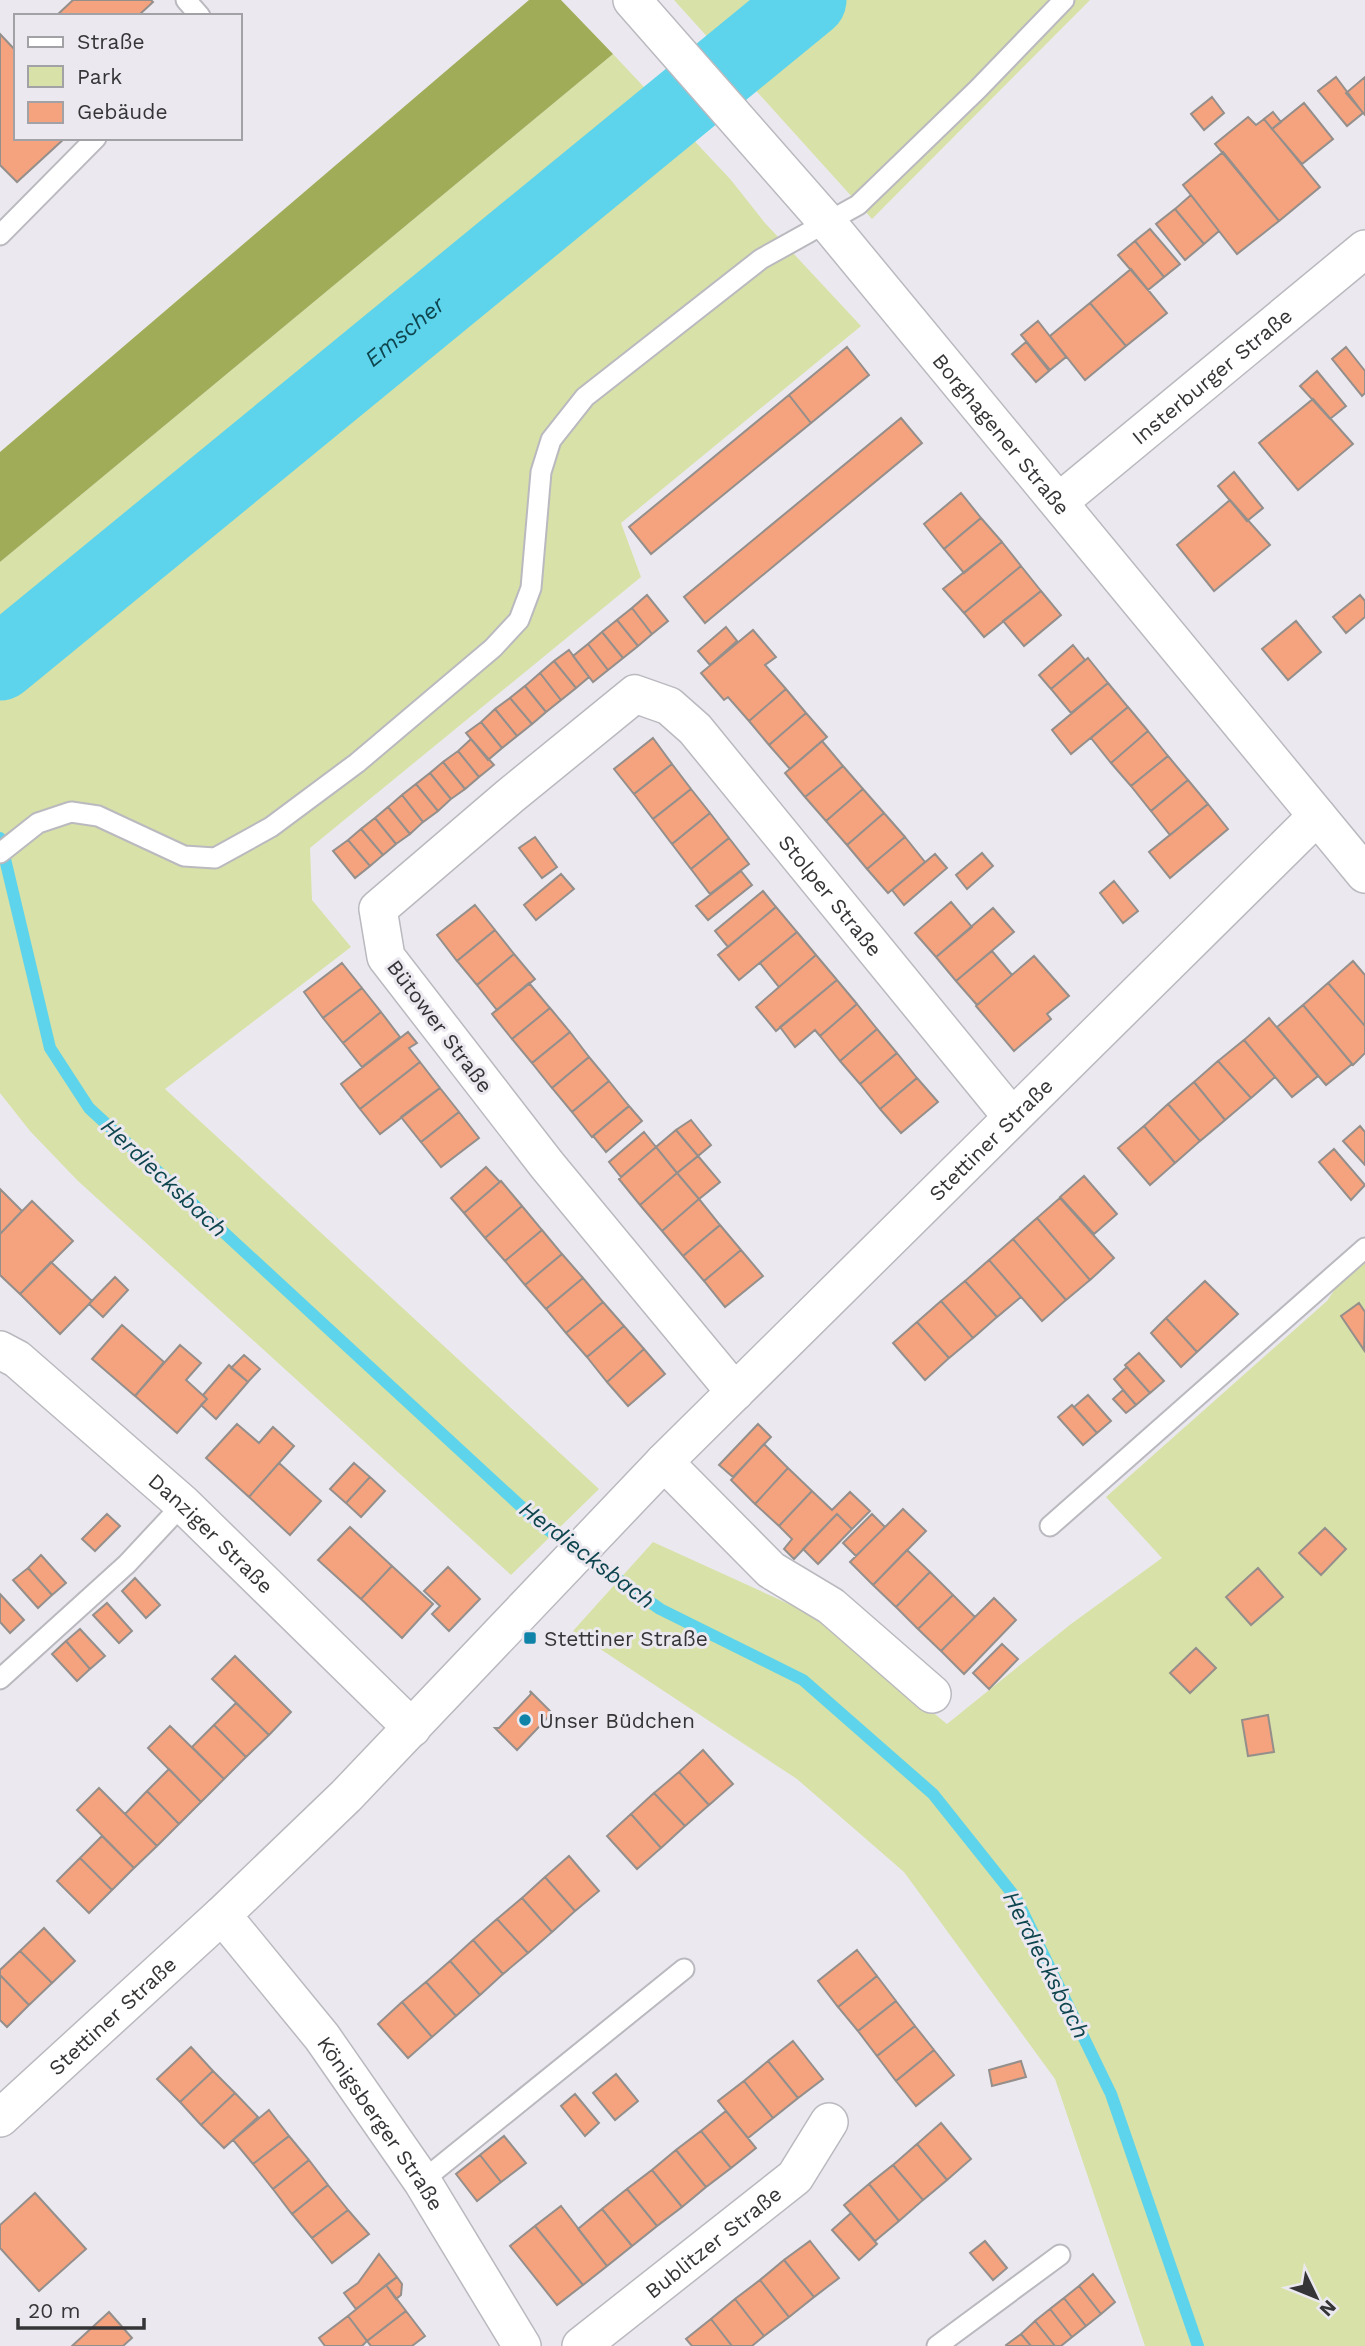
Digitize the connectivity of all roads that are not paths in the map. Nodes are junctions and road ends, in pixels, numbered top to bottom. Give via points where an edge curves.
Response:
1 (186, 0) edge
2 (1064, 0) edge
3 (641, 10) edge
4 (198, 14) edge
5 (94, 140) edge
6 (826, 221) junction
7 (0, 234) edge
8 (1365, 250) edge
9 (1059, 502) junction
10 (635, 694) joint
11 (1317, 816) junction
12 (0, 853) edge
13 (1365, 874) edge
14 (1012, 1117) junction
15 (1365, 1248) edge
16 (0, 1350) edge
17 (735, 1392) junction
18 (664, 1462) junction
19 (183, 1504) junction
20 (1050, 1526) dead end
21 (0, 1679) edge
22 (932, 1694) dead end
23 (412, 1728) junction
24 (222, 1915) junction
25 (684, 1969) dead end
26 (0, 2118) edge
27 (829, 2122) dead end
28 (422, 2181) junction
29 (1060, 2255) dead end
30 (522, 2346) edge
31 (581, 2346) edge
32 (937, 2346) edge

1 - 4 lane
2 - 6 lane via 858,205
3 - 6 street, Borghagener Straße
5 - 7 lane
6 - 9 street, Borghagener Straße
6 - 12 lane via 761,259 584,397 551,440 541,472 531,588 519,620 493,648 357,763 271,827 215,858 184,856 98,816 71,812 38,823
8 - 9 street, Insterburger Straße
9 - 11 street, Borghagener Straße
10 - 14 street, Stolper Straße via 669,706 695,729
10 - 17 street, Bütower Straße via 378,909 386,957 547,1165
11 - 13 street, Borghagener Straße
11 - 14 street, Stettiner Straße
14 - 17 street, Stettiner Straße
15 - 20 lane
16 - 19 street, Danziger Straße via 18,1359
17 - 18 street, Stettiner Straße
18 - 22 street via 771,1570 831,1606
18 - 23 street, Stettiner Straße
19 - 21 lane via 127,1564
19 - 23 street, Danziger Straße
23 - 24 street, Stettiner Straße
24 - 26 street, Stettiner Straße
24 - 28 street, Königsberger Straße via 322,2037
25 - 28 lane
27 - 31 street, Bublitzer Straße via 795,2177
28 - 30 street, Königsberger Straße
29 - 32 lane

